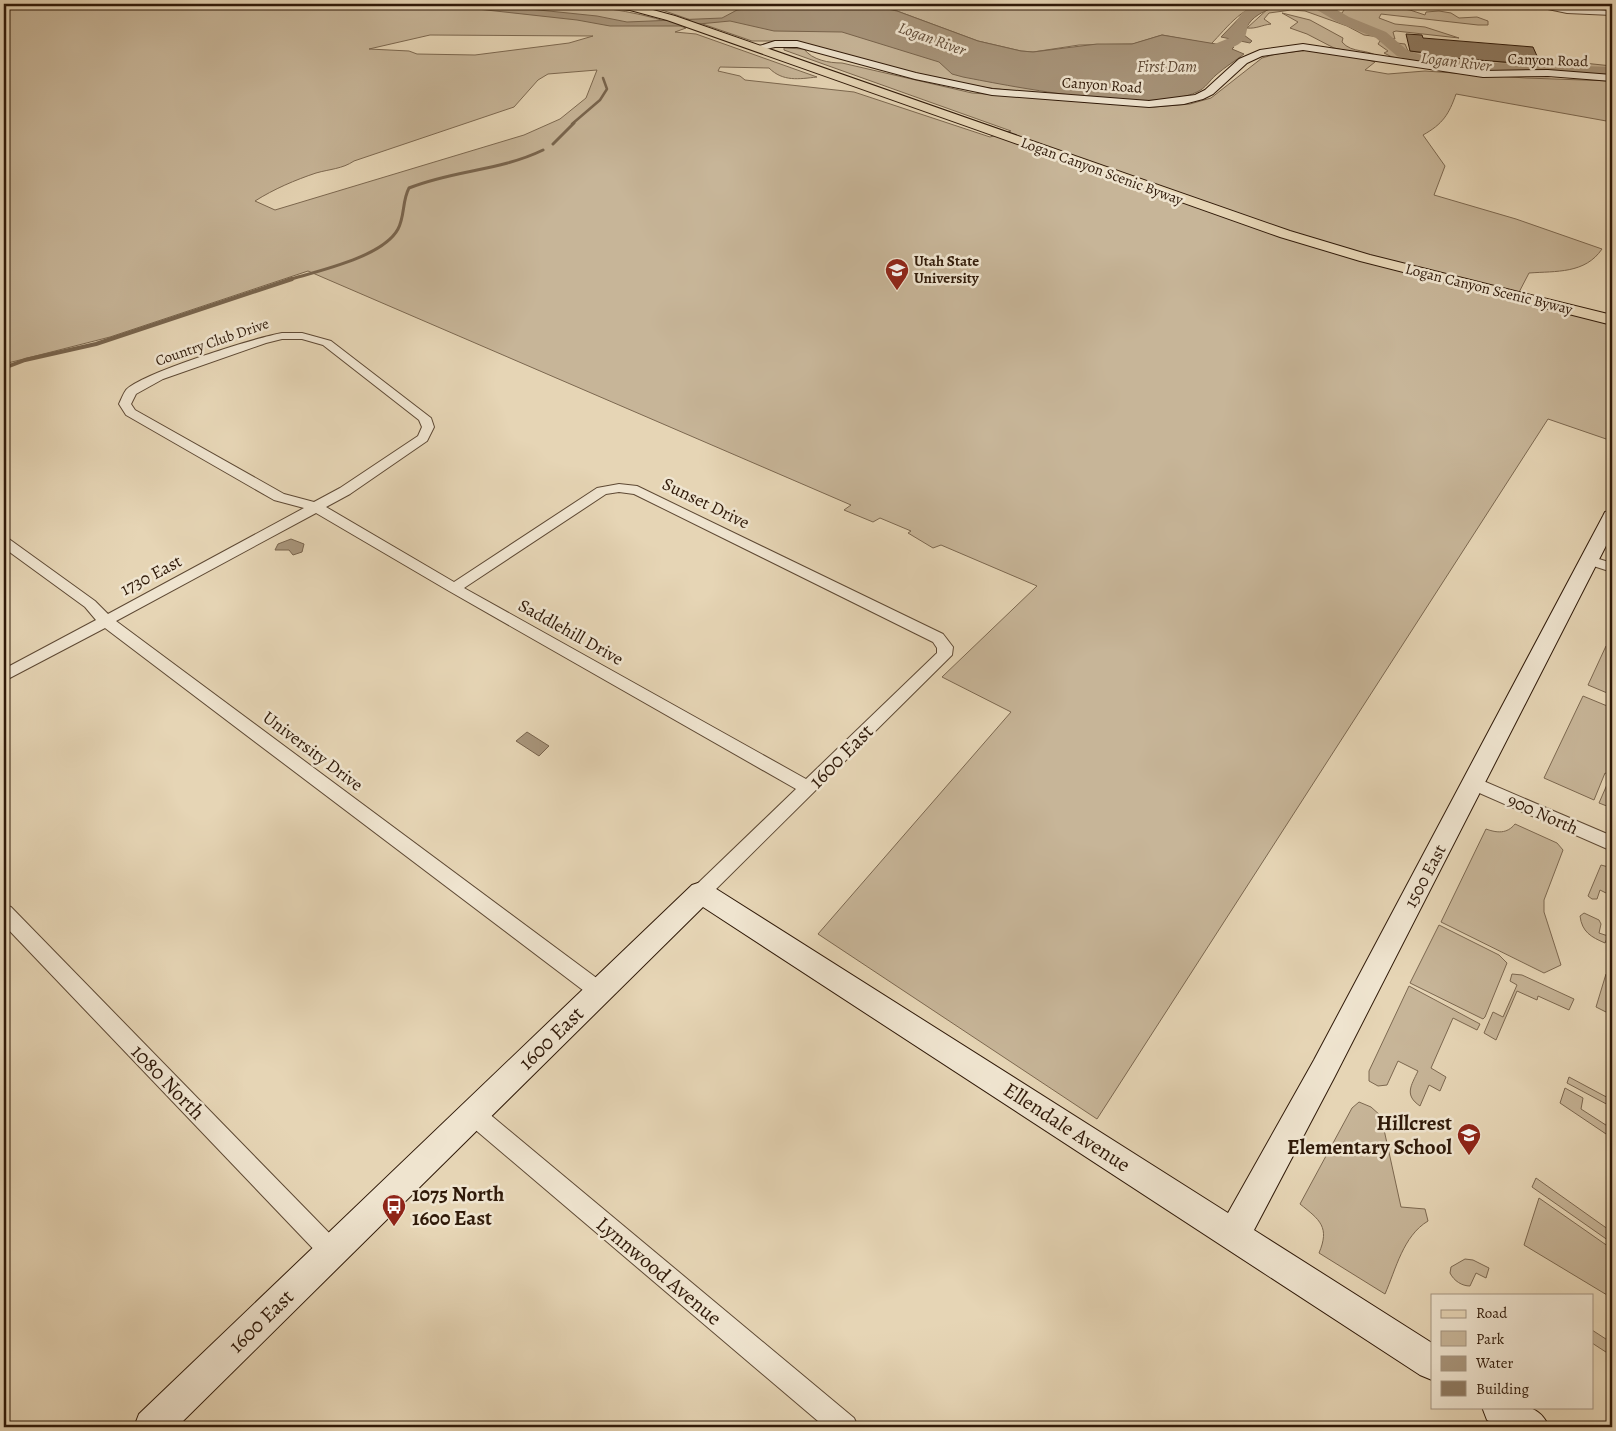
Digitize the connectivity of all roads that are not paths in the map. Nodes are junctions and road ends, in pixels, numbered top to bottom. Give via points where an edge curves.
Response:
1 (599, 4) edge
2 (1527, 4) edge
3 (1612, 13) edge
4 (758, 48) junction
5 (1612, 78) edge
6 (1612, 320) edge
7 (316, 507) junction
8 (1612, 516) edge
9 (4, 542) edge
10 (1601, 564) edge
11 (454, 588) junction
12 (106, 621) junction
13 (945, 646) joint
14 (4, 676) edge
15 (1474, 783) junction
16 (808, 788) junction
17 (1612, 844) edge
18 (701, 892) junction
19 (4, 913) edge
20 (599, 991) junction
21 (472, 1114) junction
22 (1234, 1234) junction
23 (332, 1251) junction
24 (1431, 1362) edge
25 (1502, 1408) edge
26 (167, 1422) edge
27 (845, 1427) edge
28 (1531, 1427) edge

1 - 4 main road, Logan Canyon Scenic Byway via 671,18
2 - 3 street
4 - 5 street, Canyon Road via 797,44 915,76 992,92 1148,104 1199,97 1243,61 1274,50 1303,47 1483,74 1548,73
4 - 6 main road, Logan Canyon Scenic Byway via 1285,234
7 - 7 street, Country Club Drive via 279,497 130,412 125,404 132,392 159,377 263,340 302,336 327,343 425,418 428,427 423,438
7 - 11 street, Saddlehill Drive
7 - 12 street, 1730 East
8 - 10 street, 1500 East
9 - 12 street, University Drive via 90,604
10 - 15 street, 1500 East
11 - 13 street, Sunset Drive via 602,491 619,488 637,490 938,638
11 - 16 street, Saddlehill Drive
12 - 14 street, 1730 East
12 - 20 street, University Drive
13 - 16 street, 1600 East via 944,655
15 - 17 street, 900 North
15 - 22 street, 1500 East
16 - 18 street, 1600 East
18 - 20 street, 1600 East
18 - 22 street, Ellendale Avenue
19 - 23 street, 1080 North
20 - 21 street, 1600 East
21 - 23 street, 1600 East
21 - 27 street, Lynnwood Avenue
22 - 24 street, Ellendale Avenue
23 - 26 street, 1600 East
25 - 28 street

